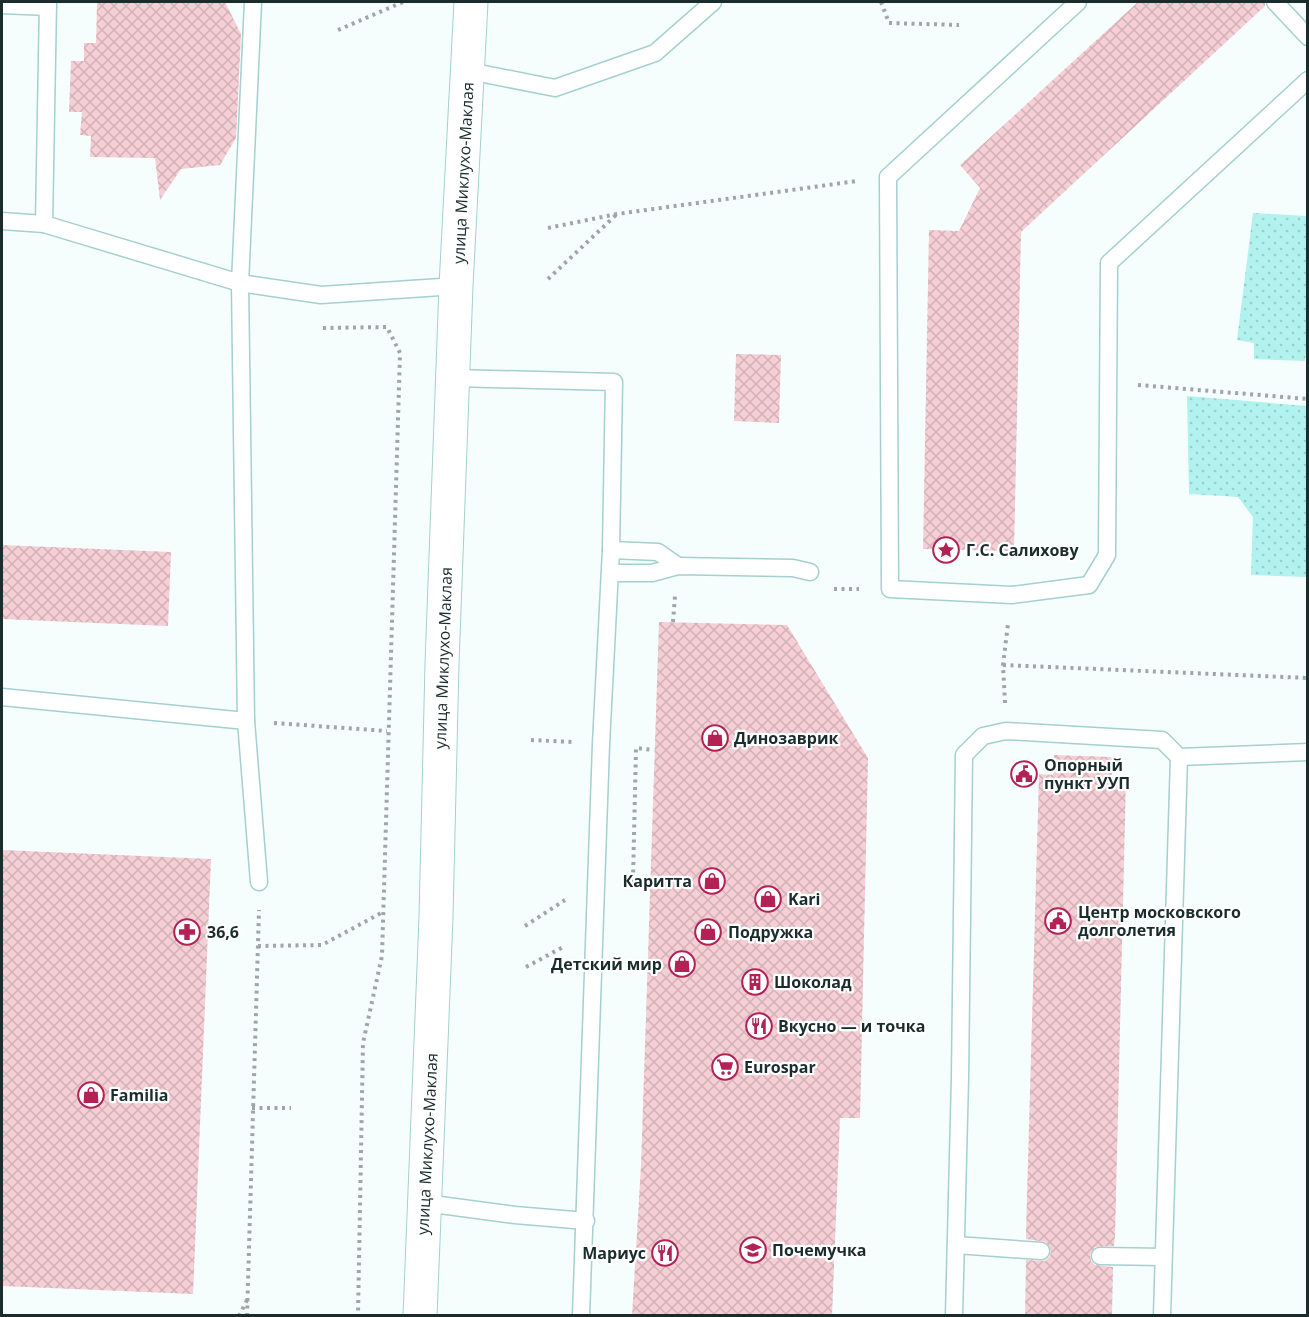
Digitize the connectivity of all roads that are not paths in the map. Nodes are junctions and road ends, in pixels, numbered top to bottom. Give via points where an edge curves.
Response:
1 (253, 2) edge
2 (471, 2) edge
3 (713, 2) edge
4 (1078, 2) edge
5 (1275, 2) edge
6 (48, 4) edge
7 (2, 5) edge
8 (1308, 37) edge
9 (469, 71) junction
10 (1308, 80) edge
11 (2, 221) edge
12 (44, 224) junction
13 (240, 283) junction
14 (456, 286) junction
15 (453, 378) junction
16 (611, 550) junction
17 (678, 566) junction
18 (810, 572) road end
19 (610, 573) junction
20 (2, 697) edge
21 (246, 721) junction
22 (1308, 752) edge
23 (1179, 757) junction
24 (259, 882) road end
25 (425, 1203) junction
26 (586, 1221) junction
27 (956, 1245) junction
28 (1041, 1251) dead end
29 (1100, 1256) dead end
30 (1163, 1257) junction
31 (420, 1316) edge
32 (581, 1316) edge
33 (954, 1316) edge
34 (1162, 1316) edge

1 - 13 lane
2 - 9 main road, улица Миклухо-Маклая
3 - 9 lane via 655,53 555,88
4 - 10 lane via 888,177 890,589 1012,595 1089,585 1107,555 1109,263
5 - 8 lane
6 - 7 lane
6 - 12 lane
9 - 14 main road, улица Миклухо-Маклая
11 - 12 lane
12 - 13 lane
13 - 14 lane via 321,295
13 - 21 lane
14 - 15 main road, улица Миклухо-Маклая
15 - 16 lane via 615,381
15 - 25 main road, улица Миклухо-Маклая
16 - 17 lane via 658,552
16 - 19 lane
17 - 18 lane via 794,568
17 - 19 lane via 652,573
19 - 26 lane
20 - 21 lane
21 - 24 lane
22 - 23 lane
23 - 27 lane via 1162,740 1006,731 983,736 964,755
23 - 30 lane
25 - 26 lane
25 - 31 main road, улица Миклухо-Маклая
26 - 32 lane
27 - 28 lane
27 - 33 lane
29 - 30 lane
30 - 34 lane

